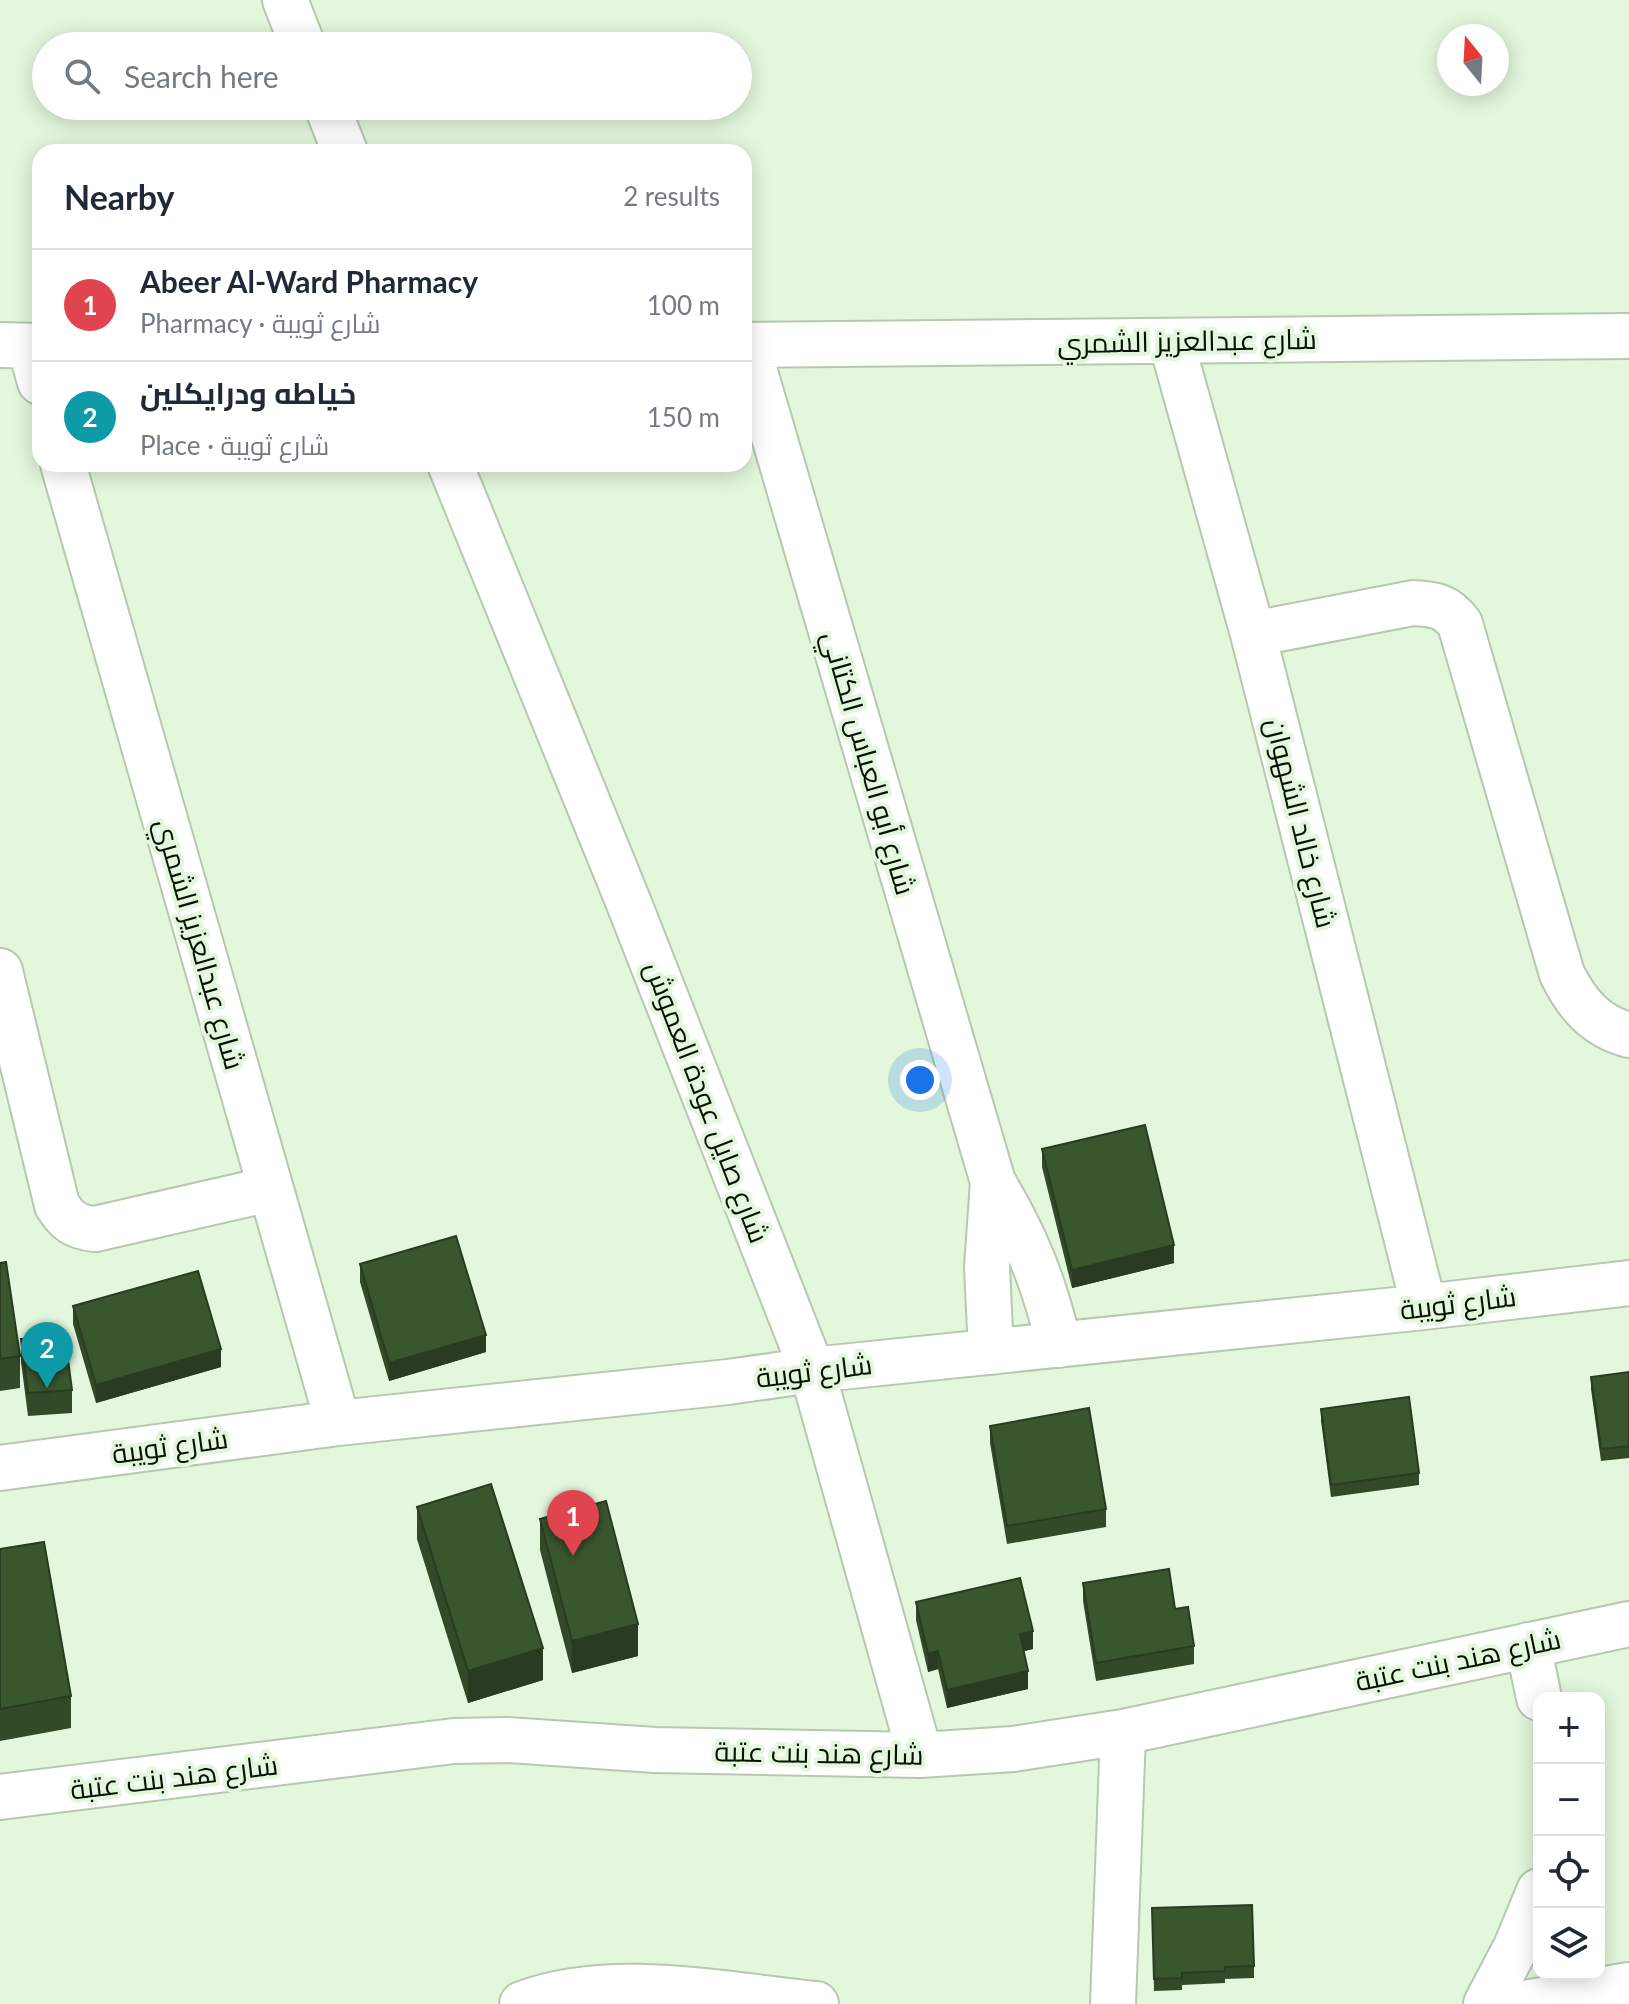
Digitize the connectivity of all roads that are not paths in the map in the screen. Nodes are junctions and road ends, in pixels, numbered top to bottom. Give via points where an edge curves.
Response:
1 (285, 0) edge
2 (298, 32) edge
3 (332, 120) edge
4 (342, 144) edge
5 (1629, 336) edge
6 (1171, 341) junction
7 (752, 345) edge
8 (752, 369) edge
9 (65, 472) edge
10 (453, 472) edge
11 (1253, 634) junction
12 (0, 971) edge
13 (1629, 1035) edge
14 (993, 1182) junction
15 (270, 1189) junction
16 (1629, 1283) edge
17 (1424, 1307) junction
18 (1059, 1345) junction
19 (991, 1352) junction
20 (812, 1370) junction
21 (338, 1423) junction
22 (0, 1468) edge
23 (1629, 1624) edge
24 (1528, 1645) junction
25 (1538, 1692) edge
26 (1123, 1732) junction
27 (920, 1755) junction
28 (0, 1797) edge
29 (1533, 1906) edge
30 (1629, 1985) edge
31 (522, 2004) edge
32 (816, 2004) edge
33 (1113, 2004) edge
34 (1486, 2004) edge
35 (1519, 2004) edge

1 - 2 street
3 - 4 street
5 - 6 street, شارع عبدالعزيز الشمري
6 - 7 street, شارع عبدالعزيز الشمري
6 - 11 street, شارع خالد الشهوان
8 - 14 street, شارع أبو العباس الكتاني
9 - 15 street, شارع عبدالعزيز الشمري
10 - 20 street, شارع صايل عودة العموش
11 - 13 street via 1413,603 1451,612 1460,624 1562,974 1587,1013
11 - 17 street, شارع خالد الشهوان
12 - 15 street via 57,1205 67,1220 95,1229
14 - 18 street, شارع أبو العباس الكتاني via 1034,1260
14 - 19 street, شارع أبو العباس الكتاني via 987,1267
15 - 21 street, شارع عبدالعزيز الشمري
16 - 17 street, شارع ثويبة
17 - 18 street, شارع ثويبة
18 - 19 street, شارع ثويبة
19 - 20 street, شارع ثويبة
20 - 21 street, شارع ثويبة
20 - 27 street, شارع صايل عودة العموش
21 - 22 street, شارع ثويبة
23 - 24 street, شارع هند بنت عتبة
24 - 25 street
24 - 26 street, شارع هند بنت عتبة
26 - 27 street, شارع هند بنت عتبة via 1013,1749
26 - 33 street
27 - 28 street, شارع هند بنت عتبة via 454,1741
29 - 34 street
30 - 35 street
31 - 32 street via 596,1987 641,1987

